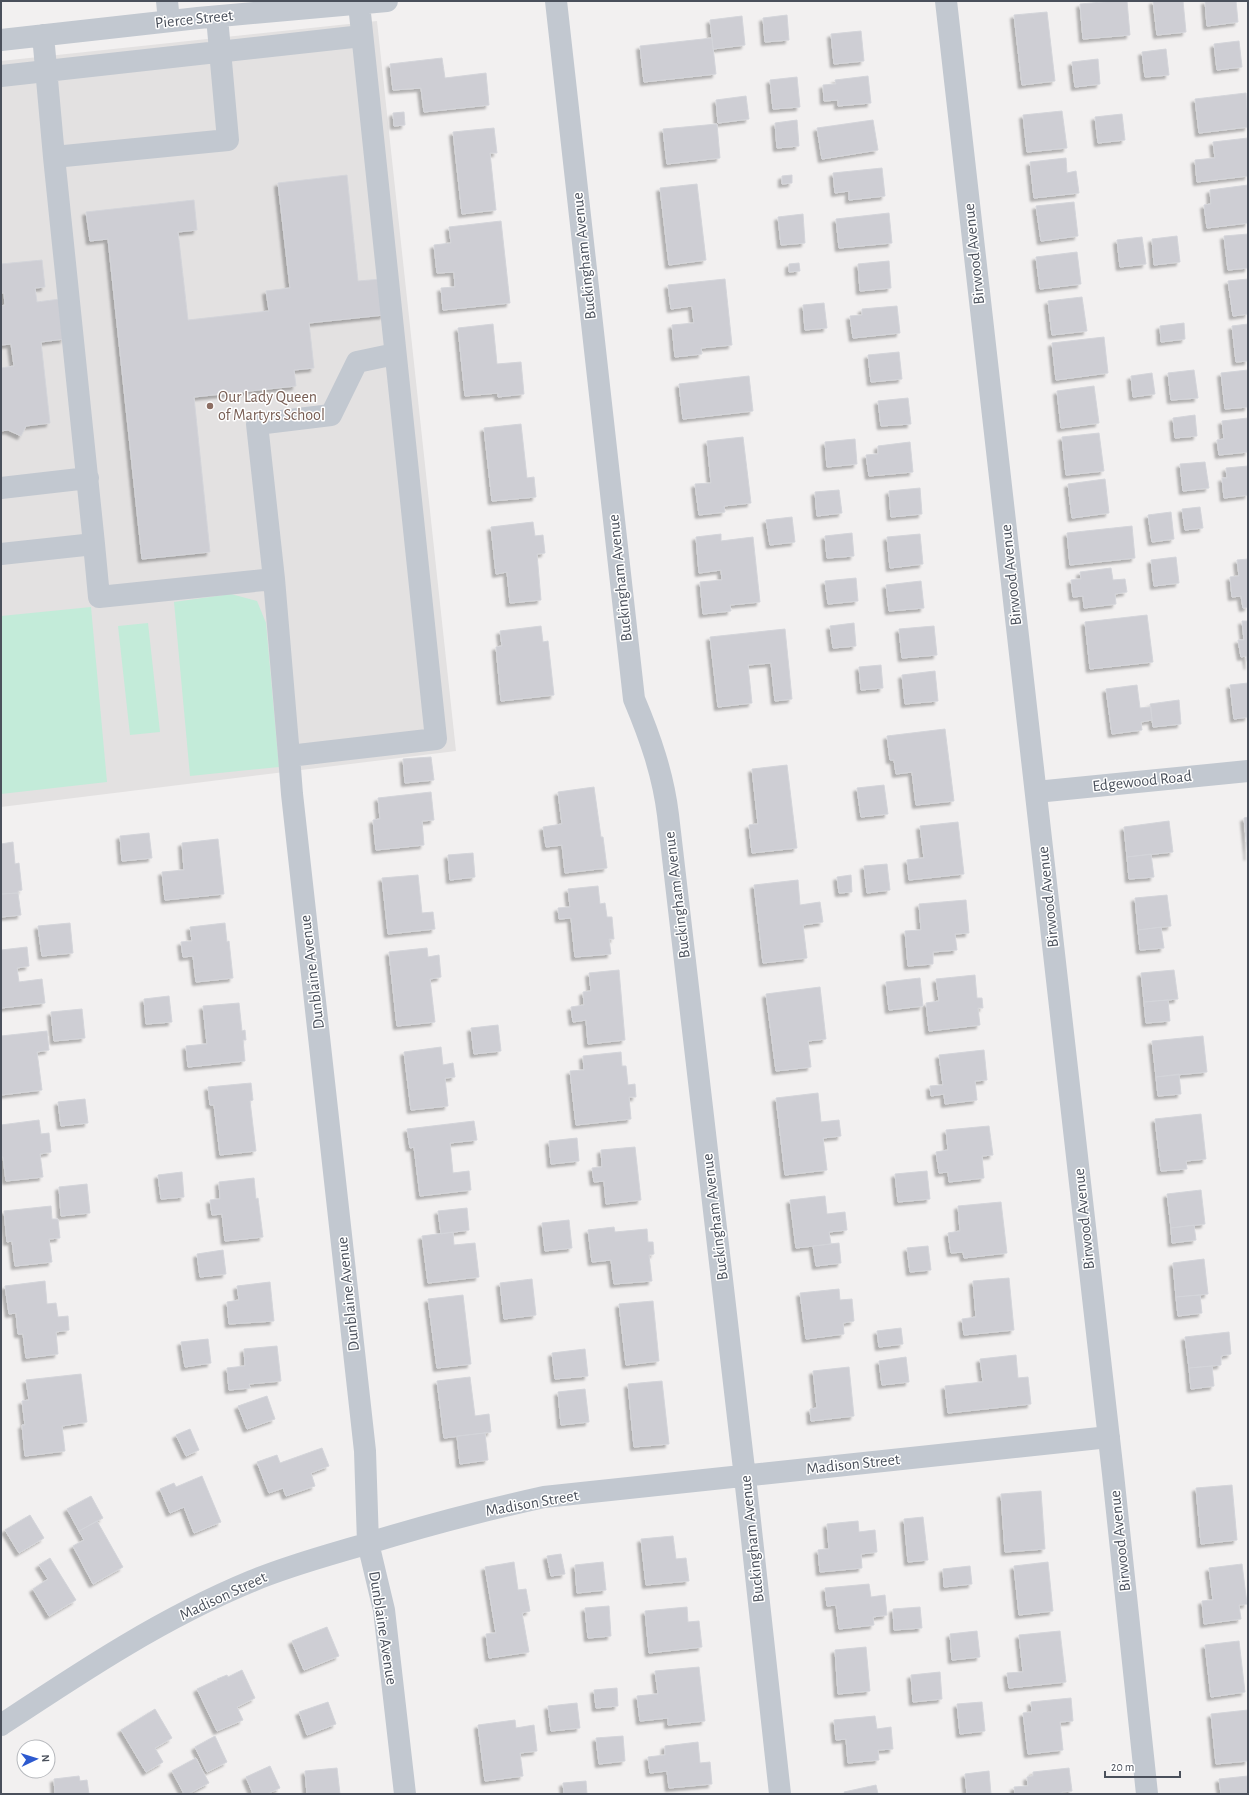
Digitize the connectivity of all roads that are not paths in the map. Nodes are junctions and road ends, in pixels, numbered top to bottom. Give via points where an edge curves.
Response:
1 (387, 1) edge
2 (556, 1) edge
3 (946, 1) edge
4 (359, 4) junction
5 (168, 11) edge
6 (217, 16) junction
7 (43, 35) junction
8 (362, 36) junction
9 (1, 40) edge
10 (221, 52) junction
11 (46, 72) junction
12 (1, 76) edge
13 (54, 157) junction
14 (395, 354) junction
15 (88, 478) junction
16 (1, 488) edge
17 (94, 544) junction
18 (1, 554) edge
19 (274, 579) junction
20 (289, 756) junction
21 (1248, 771) edge
22 (1036, 792) junction
23 (1109, 1437) junction
24 (745, 1476) junction
25 (368, 1543) junction
26 (1, 1725) edge
27 (405, 1794) edge
28 (780, 1794) edge
29 (1147, 1794) edge

1 - 4 street, Pierce Street
2 - 24 street, Buckingham Avenue via 634,699 656,758 664,789
3 - 22 street, Birwood Avenue
4 - 6 street, Pierce Street
4 - 8 street
5 - 6 street, Pierce Street
5 - 7 street, Pierce Street
6 - 10 street
7 - 9 street, Pierce Street
7 - 11 street
8 - 10 street
8 - 14 street
10 - 11 street
10 - 13 street via 228,140
11 - 12 street
11 - 13 street
13 - 15 street
14 - 19 street, Dunblaine Avenue via 357,362 331,415 257,424
14 - 20 street via 436,739
15 - 16 street
15 - 17 street
17 - 18 street
17 - 19 street via 100,597
19 - 20 street, Dunblaine Avenue
20 - 25 street, Dunblaine Avenue via 365,1443
21 - 22 street, Edgewood Road
22 - 23 street, Birwood Avenue
23 - 24 street, Madison Street
23 - 29 street, Birwood Avenue
24 - 25 street, Madison Street via 544,1497 490,1509
24 - 28 street, Buckingham Avenue
25 - 26 street, Madison Street via 282,1569 202,1604 120,1648
25 - 27 street, Dunblaine Avenue via 384,1610

